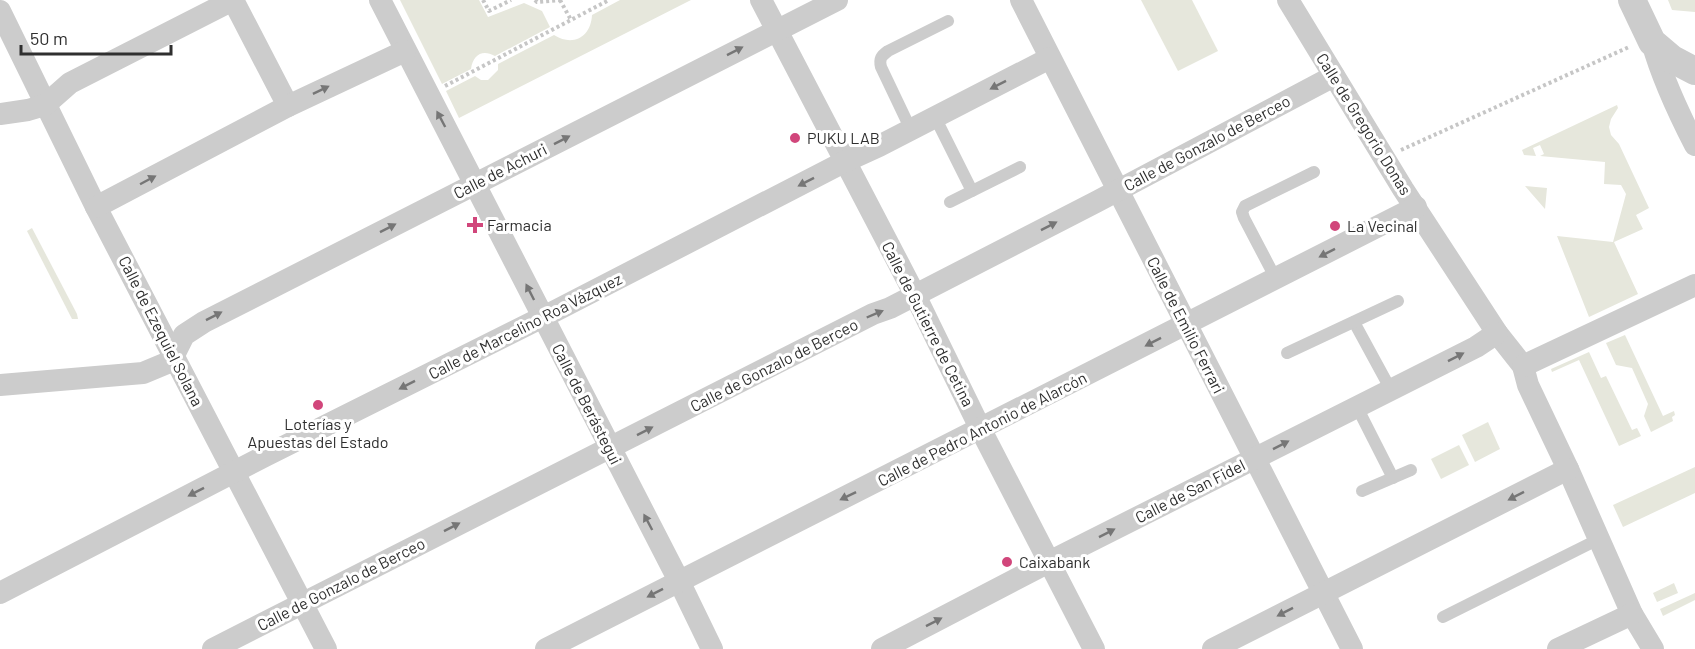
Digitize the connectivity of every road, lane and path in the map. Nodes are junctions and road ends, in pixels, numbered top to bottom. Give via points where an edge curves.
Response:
1 (233, 0) edge
2 (380, 0) edge
3 (483, 0) edge
4 (511, 0) edge
5 (535, 0) edge
6 (560, 0) edge
7 (609, 0) edge
8 (760, 0) edge
9 (837, 0) edge
10 (1021, 0) edge
11 (1288, 0) edge
12 (1632, 0) edge
13 (0, 11) edge
14 (571, 20) junction
15 (948, 21) dead end
16 (776, 32) junction
17 (1651, 40) junction
18 (405, 51) junction
19 (1050, 58) junction
20 (1695, 71) edge
21 (1334, 76) junction
22 (429, 95) junction
23 (45, 105) junction
24 (288, 106) junction
25 (0, 114) edge
26 (935, 117) junction
27 (911, 130) junction
28 (1695, 145) edge
29 (1384, 158) junction
30 (844, 162) junction
31 (1020, 167) dead end
32 (1314, 172) dead end
33 (476, 184) junction
34 (1117, 190) junction
35 (972, 191) junction
36 (950, 202) dead end
37 (96, 207) junction
38 (1416, 207) junction
39 (1276, 279) junction
40 (1695, 285) edge
41 (915, 295) junction
42 (1398, 301) dead end
43 (543, 317) junction
44 (1354, 322) junction
45 (1187, 325) junction
46 (1497, 333) junction
47 (1287, 353) dead end
48 (174, 355) junction
49 (1523, 366) junction
50 (0, 385) edge
51 (1390, 390) junction
52 (1357, 407) junction
53 (981, 430) junction
54 (610, 450) junction
55 (1255, 458) junction
56 (1411, 470) dead end
57 (1568, 470) junction
58 (234, 472) junction
59 (1393, 478) junction
60 (1362, 491) dead end
61 (1599, 539) junction
62 (1049, 562) junction
63 (679, 581) junction
64 (1323, 592) junction
65 (0, 593) edge
66 (302, 602) junction
67 (1632, 614) junction
68 (1443, 617) dead end
69 (213, 649) edge
70 (326, 649) edge
71 (546, 649) edge
72 (712, 649) edge
73 (882, 649) edge
74 (1094, 649) edge
75 (1213, 649) edge
76 (1352, 649) edge
77 (1558, 649) edge
78 (1653, 649) edge

1 - 23 street via 70,83
1 - 24 street
2 - 18 street, Calle de Berástegui
3 - 4 path via 489,11
5 - 6 path
6 - 14 path
7 - 14 path
8 - 16 street, Calle de Gutierre de Cetina
9 - 16 street, Calle de Achuri
10 - 19 street, Calle de Emilio Ferrari
11 - 21 street, Calle de Gregorio Donas
12 - 17 street
13 - 23 street, Calle de Ezequiel Solana
14 - 22 path
15 - 27 lane via 888,51 880,60
16 - 30 street, Calle de Gutierre de Cetina
33 -> 16 street, Calle de Achuri
17 - 20 street via 1672,59
17 - 28 street
17 - 29 path
18 - 22 street, Calle de Berástegui
24 -> 18 street
19 -> 26 street, Calle de Marcelino Roa Vázquez
19 - 34 street, Calle de Emilio Ferrari
21 - 29 street, Calle de Gregorio Donas
21 - 34 street, Calle de Gonzalo de Berceo
33 -> 22 street, Calle de Berástegui
23 - 25 street
23 - 37 street, Calle de Ezequiel Solana
37 -> 24 street
26 - 27 street, Calle de Marcelino Roa Vázquez
26 - 35 lane
27 - 30 street, Calle de Marcelino Roa Vázquez
29 - 38 street, Calle de Gregorio Donas
30 - 41 street, Calle de Gutierre de Cetina
30 -> 43 street, Calle de Marcelino Roa Vázquez
31 - 35 lane
32 - 39 lane via 1245,206 1242,212
43 -> 33 street, Calle de Berástegui
48 -> 33 street, Calle de Achuri via 184,335 204,322
41 -> 34 street, Calle de Gonzalo de Berceo
34 - 45 street, Calle de Emilio Ferrari
35 - 36 lane
37 - 48 street, Calle de Ezequiel Solana
38 -> 39 street, Calle de Pedro Antonio de Alarcón
38 - 46 street, Calle de Gregorio Donas
39 - 45 street, Calle de Pedro Antonio de Alarcón
40 - 49 street
41 - 53 street, Calle de Gutierre de Cetina
54 -> 41 street, Calle de Gonzalo de Berceo
42 - 44 lane
43 - 54 street, Calle de Berástegui
43 -> 58 street, Calle de Marcelino Roa Vázquez
44 - 47 lane
44 - 51 lane
45 -> 53 street, Calle de Pedro Antonio de Alarcón
45 - 55 street, Calle de Emilio Ferrari
46 - 49 street, Calle de Gregorio Donas
51 -> 46 street, Calle de San Fidel
48 - 50 street via 167,363 143,373
48 - 58 street, Calle de Ezequiel Solana
49 - 57 street, Calle de Gregorio Donas
51 - 52 street, Calle de San Fidel
55 -> 52 street, Calle de San Fidel
52 - 59 lane
53 - 62 street, Calle de Gutierre de Cetina
53 -> 63 street, Calle de Pedro Antonio de Alarcón
63 -> 54 street, Calle de Berástegui
66 -> 54 street, Calle de Gonzalo de Berceo
62 -> 55 street, Calle de San Fidel
55 - 64 street, Calle de Emilio Ferrari
56 - 59 lane
57 - 61 street, Calle de Gregorio Donas
57 -> 64 street
58 -> 65 street, Calle de Marcelino Roa Vázquez
58 - 66 street, Calle de Ezequiel Solana
59 - 60 lane
61 - 67 street, Calle de Gregorio Donas
61 - 68 lane
73 -> 62 street, Calle de San Fidel
62 - 74 street, Calle de Gutierre de Cetina
63 -> 71 street, Calle de Pedro Antonio de Alarcón
63 - 72 street, Calle de Berástegui
64 -> 75 street
64 - 76 street, Calle de Emilio Ferrari
66 - 69 street, Calle de Gonzalo de Berceo
66 - 70 street, Calle de Ezequiel Solana
67 - 77 street
67 - 78 street, Calle de Gregorio Donas

